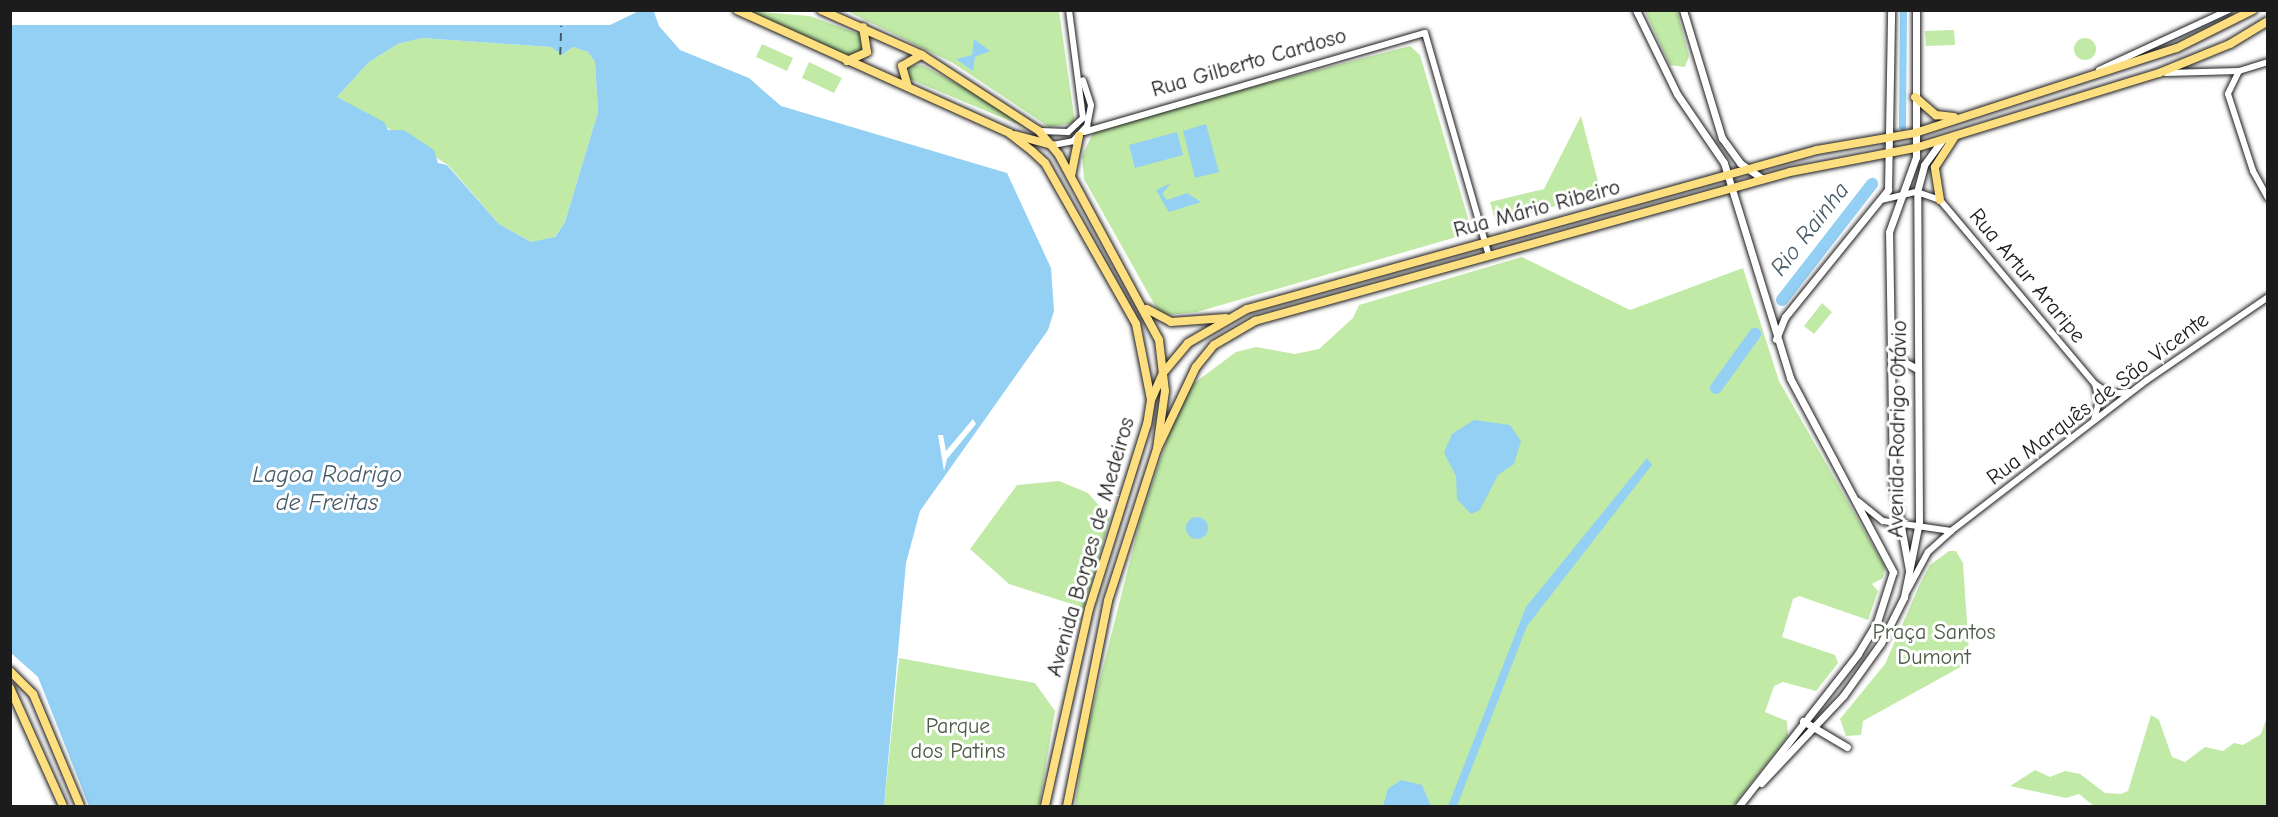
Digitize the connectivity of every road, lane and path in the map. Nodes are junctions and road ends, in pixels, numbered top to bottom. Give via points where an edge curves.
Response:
1 (737, 10) edge
2 (821, 10) edge
3 (1070, 10) edge
4 (1636, 10) edge
5 (1683, 10) edge
6 (1891, 10) edge
7 (1916, 10) edge
8 (2229, 10) edge
9 (2253, 10) edge
10 (2268, 21) edge
11 (863, 27) junction
12 (922, 55) junction
13 (846, 61) junction
14 (2268, 62) edge
15 (2239, 71) junction
16 (2159, 73) junction
17 (1082, 76) junction
18 (2085, 78) junction
19 (912, 91) junction
20 (1915, 97) junction
21 (1970, 114) junction
22 (1039, 131) junction
23 (1009, 133) junction
24 (1915, 133) junction
25 (1082, 134) junction
26 (1957, 134) junction
27 (1892, 138) junction
28 (1943, 139) junction
29 (1053, 145) junction
30 (1915, 147) junction
31 (1892, 152) junction
32 (1747, 169) junction
33 (1728, 174) junction
34 (1071, 176) junction
35 (1763, 179) junction
36 (1732, 188) junction
37 (1917, 192) junction
38 (1902, 193) junction
39 (2268, 198) edge
40 (1940, 200) junction
41 (1879, 202) junction
42 (1891, 217) junction
43 (1484, 242) junction
44 (1489, 255) junction
45 (2268, 297) edge
46 (1147, 309) junction
47 (1226, 318) junction
48 (1776, 339) junction
49 (1892, 355) junction
50 (1917, 369) junction
51 (1163, 373) junction
52 (2095, 384) junction
53 (2135, 389) junction
54 (1151, 400) junction
55 (2090, 425) junction
56 (1157, 449) junction
57 (1856, 500) junction
58 (1897, 521) junction
59 (1919, 522) junction
60 (1951, 531) junction
61 (1909, 570) junction
62 (1904, 597) junction
63 (10, 671) edge
64 (10, 688) edge
65 (1803, 721) junction
66 (1818, 727) junction
67 (52, 741) junction
68 (38, 747) junction
69 (1846, 747) dead end
70 (62, 760) junction
71 (45, 763) junction
72 (66, 770) junction
73 (50, 774) junction
74 (1748, 795) junction
75 (63, 807) edge
76 (80, 807) edge
77 (1045, 807) edge
78 (1067, 807) edge
79 (1739, 807) edge

1 - 13 highway, Avenida Borges de Medeiros
2 - 11 highway, Avenida Borges de Medeiros
3 - 17 street
4 - 33 main road via 1677,94 1714,144
5 - 32 main road via 1717,127
6 - 27 main road
7 - 20 main road, Avenida Rodrigo Otávio
8 - 18 street
9 - 18 highway via 2221,28
10 - 16 highway, Rua Mário Ribeiro via 2230,44
11 - 12 highway, Avenida Borges de Medeiros
11 - 13 highway via 867,52
12 - 19 highway via 907,59 901,71
12 - 22 highway, Avenida Borges de Medeiros
13 - 19 highway, Avenida Borges de Medeiros
14 - 15 street
15 - 16 street
15 - 39 street via 2229,85 2234,122
16 - 26 highway, Rua Mário Ribeiro
17 - 22 street via 1081,124 1063,134
17 - 25 street via 1091,109
18 - 21 highway
19 - 23 highway, Avenida Borges de Medeiros
20 - 21 highway via 1936,115
20 - 24 main road, Avenida Rodrigo Otávio
21 - 24 highway, Rua Mário Ribeiro
22 - 29 highway, Avenida Borges de Medeiros
23 - 29 highway
23 - 54 highway, Avenida Borges de Medeiros via 1045,163 1129,308 1142,340
24 - 27 highway, Rua Mário Ribeiro
24 - 30 main road, Avenida Rodrigo Otávio
25 - 29 street, Rua Gilberto Cardoso
25 - 34 highway
25 - 43 street, Rua Gilberto Cardoso via 1425,33
26 - 28 highway, Rua Mário Ribeiro
26 - 40 highway via 1935,167
27 - 31 main road
27 - 32 highway, Rua Mário Ribeiro via 1826,148
28 - 30 highway, Rua Mário Ribeiro
28 - 37 main road, Avenida Rodrigo Otávio via 1924,165
29 - 34 highway, Avenida Borges de Medeiros
30 - 31 highway, Rua Mário Ribeiro
30 - 38 main road, Avenida Rodrigo Otávio
31 - 35 highway, Rua Mário Ribeiro
31 - 41 main road via 1890,181
32 - 33 highway, Rua Mário Ribeiro
32 - 35 main road
33 - 36 main road
33 - 43 highway, Rua Mário Ribeiro
34 - 46 highway, Avenida Borges de Medeiros
35 - 36 highway, Rua Mário Ribeiro
36 - 44 highway, Rua Mário Ribeiro
36 - 48 main road
37 - 38 street
37 - 40 street, Rua Artur Araripe
37 - 50 main road, Avenida Rodrigo Otávio
38 - 41 street
38 - 42 main road, Avenida Rodrigo Otávio
40 - 52 street, Rua Artur Araripe
41 - 42 main road
41 - 48 main road via 1785,317
42 - 49 main road, Avenida Rodrigo Otávio
43 - 44 street
43 - 47 highway, Rua Mário Ribeiro
44 - 56 highway, Rua Mário Ribeiro via 1255,321 1230,334 1188,377
45 - 53 street, Rua Marquês de São Vicente
46 - 47 highway via 1171,322
46 - 51 highway, Avenida Borges de Medeiros
47 - 51 highway, Rua Mário Ribeiro via 1188,343
48 - 57 main road via 1790,378
49 - 50 main road
49 - 58 main road, Avenida Rodrigo Otávio
50 - 59 main road, Avenida Rodrigo Otávio
51 - 54 highway, Rua Mário Ribeiro
51 - 56 highway, Avenida Borges de Medeiros
52 - 53 street, Rua Artur Araripe via 2106,392
52 - 55 street via 2099,407
53 - 55 street, Rua Marquês de São Vicente
54 - 77 highway, Avenida Borges de Medeiros via 1086,620
55 - 60 street, Rua Marquês de São Vicente
56 - 78 highway, Avenida Borges de Medeiros via 1108,601
57 - 58 street via 1875,518
57 - 65 main road via 1893,572 1869,636
58 - 59 street
58 - 61 main road, Avenida Rodrigo Otávio
59 - 60 street
59 - 61 main road, Avenida Rodrigo Otávio
60 - 62 street via 1928,552
61 - 62 main road
62 - 66 main road via 1881,643
63 - 67 highway via 33,694
64 - 68 highway
65 - 66 main road
65 - 74 main road
66 - 69 main road
66 - 74 main road
67 - 68 highway via 47,752
67 - 70 highway
68 - 71 highway
70 - 71 highway
70 - 72 highway
71 - 73 highway
72 - 73 highway
72 - 76 highway
73 - 75 highway
74 - 79 main road

